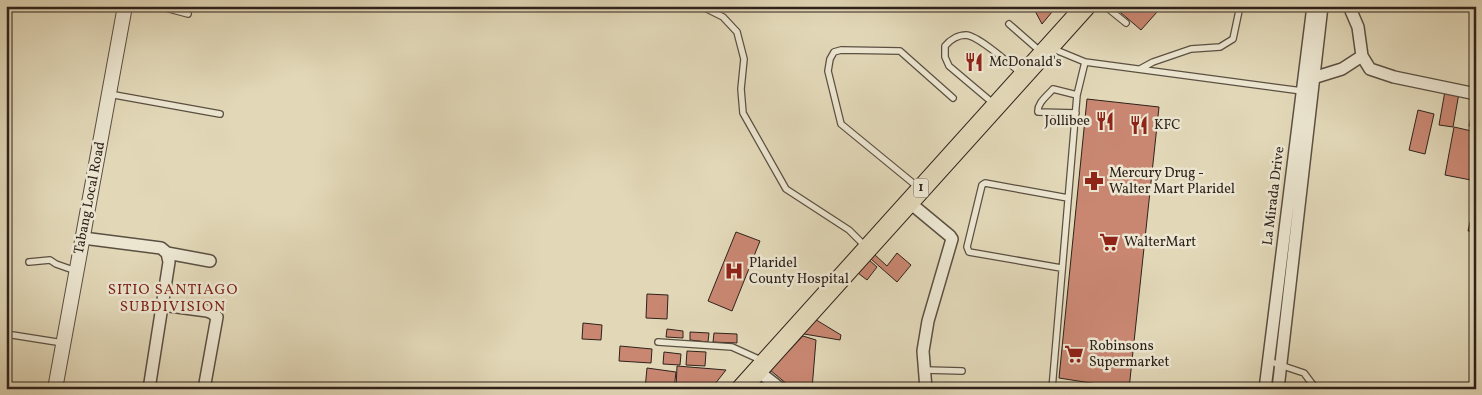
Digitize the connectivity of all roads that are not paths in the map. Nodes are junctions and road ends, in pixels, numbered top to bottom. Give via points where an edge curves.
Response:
1 (125, 6) edge
2 (158, 6) edge
3 (702, 6) edge
4 (1086, 6) edge
5 (1105, 6) edge
6 (1240, 6) edge
7 (1313, 6) edge
8 (1322, 6) edge
9 (1349, 6) edge
10 (188, 14) dead end
11 (1009, 24) dead end
12 (1126, 24) dead end
13 (1047, 51) junction
14 (1362, 56) junction
15 (1085, 62) junction
16 (1140, 69) junction
17 (1024, 76) junction
18 (1313, 78) junction
19 (1307, 92) junction
20 (108, 94) junction
21 (1077, 94) junction
22 (1476, 94) edge
23 (952, 98) dead end
24 (996, 106) junction
25 (1076, 113) junction
26 (220, 114) dead end
27 (914, 196) junction
28 (1068, 198) junction
29 (83, 238) junction
30 (868, 248) junction
31 (166, 253) junction
32 (210, 260) dead end
33 (29, 262) dead end
34 (1062, 268) junction
35 (76, 271) junction
36 (162, 305) junction
37 (6, 334) edge
38 (658, 342) dead end
39 (63, 343) junction
40 (1268, 361) junction
41 (1280, 364) junction
42 (762, 366) junction
43 (926, 370) junction
44 (962, 371) dead end
45 (55, 389) edge
46 (149, 389) edge
47 (204, 389) edge
48 (741, 389) edge
49 (781, 389) edge
50 (926, 389) edge
51 (1052, 389) edge
52 (1265, 389) edge
53 (1278, 389) edge
54 (1316, 389) edge

1 - 20 street, Tabang Local Road
2 - 10 lane
3 - 30 lane via 723,17 737,32 744,59 741,89 744,113 786,189 850,230
4 - 13 highway, 1
5 - 12 lane
6 - 16 lane via 1233,39 1220,47 1191,49
7 - 19 street, La Mirada Drive
8 - 18 street, La Mirada Drive
9 - 14 street via 1358,27
11 - 13 lane
13 - 15 lane
13 - 17 highway, 1
14 - 18 street via 1342,69
14 - 22 street via 1370,69 1394,77
15 - 16 lane
15 - 21 lane
16 - 19 lane
17 - 24 highway, 1
17 - 24 lane via 977,39 966,35 950,40 945,46 949,66
18 - 19 street, La Mirada Drive
19 - 40 street, La Mirada Drive
19 - 41 street, La Mirada Drive
20 - 26 lane
20 - 29 street, Tabang Local Road
21 - 25 lane
21 - 25 lane via 1053,89 1037,108 1043,113
23 - 27 lane via 900,51 841,50 834,52 830,59 828,71 841,124
24 - 27 highway, 1
25 - 28 lane
27 - 30 highway, 1
27 - 43 street via 952,239 928,321 923,351
28 - 34 lane
28 - 34 lane via 985,183 967,247 969,252
29 - 31 street via 150,246 161,248
29 - 35 street, Tabang Local Road
30 - 42 highway, 1
31 - 32 street
31 - 36 street via 169,262
33 - 35 lane via 50,260
34 - 51 lane
35 - 39 street, Tabang Local Road
36 - 46 street
36 - 47 street via 212,313 217,317
37 - 39 lane
38 - 42 lane via 732,347
39 - 45 street, Tabang Local Road
40 - 41 lane
40 - 52 street, La Mirada Drive
41 - 53 street, La Mirada Drive
41 - 54 lane via 1304,373
42 - 48 highway, 1
42 - 49 street
43 - 44 lane
43 - 50 street

